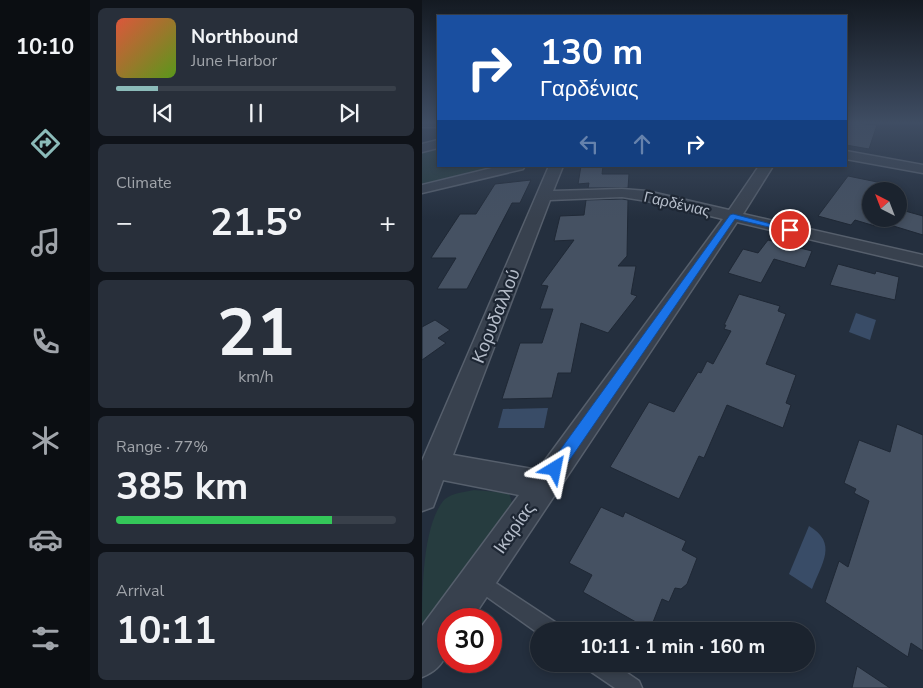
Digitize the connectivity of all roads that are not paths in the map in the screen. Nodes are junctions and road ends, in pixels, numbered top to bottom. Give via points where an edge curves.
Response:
1 (847, 155) edge
2 (514, 167) edge
3 (556, 167) edge
4 (765, 167) edge
5 (922, 169) edge
6 (422, 189) edge
7 (545, 196) junction
8 (733, 216) junction
9 (922, 261) edge
10 (435, 465) junction
11 (544, 485) junction
12 (422, 496) edge
13 (478, 580) junction
14 (458, 608) edge
15 (538, 622) edge
16 (437, 637) edge
17 (422, 658) edge
18 (609, 672) edge
19 (632, 688) edge

1 - 5 street
2 - 6 street
3 - 7 street, Κορυδαλλού
4 - 8 street, Ικαρίας
7 - 8 street, Γαρδένιας via 622,193
7 - 10 street, Κορυδαλλού
8 - 9 street, Γαρδένιας
8 - 11 street, Ικαρίας
10 - 11 street
10 - 12 street, Κορυδαλλού
11 - 13 street, Ικαρίας
13 - 14 street, Ικαρίας
13 - 15 lane
16 - 17 street, Ικαρίας
18 - 19 lane

